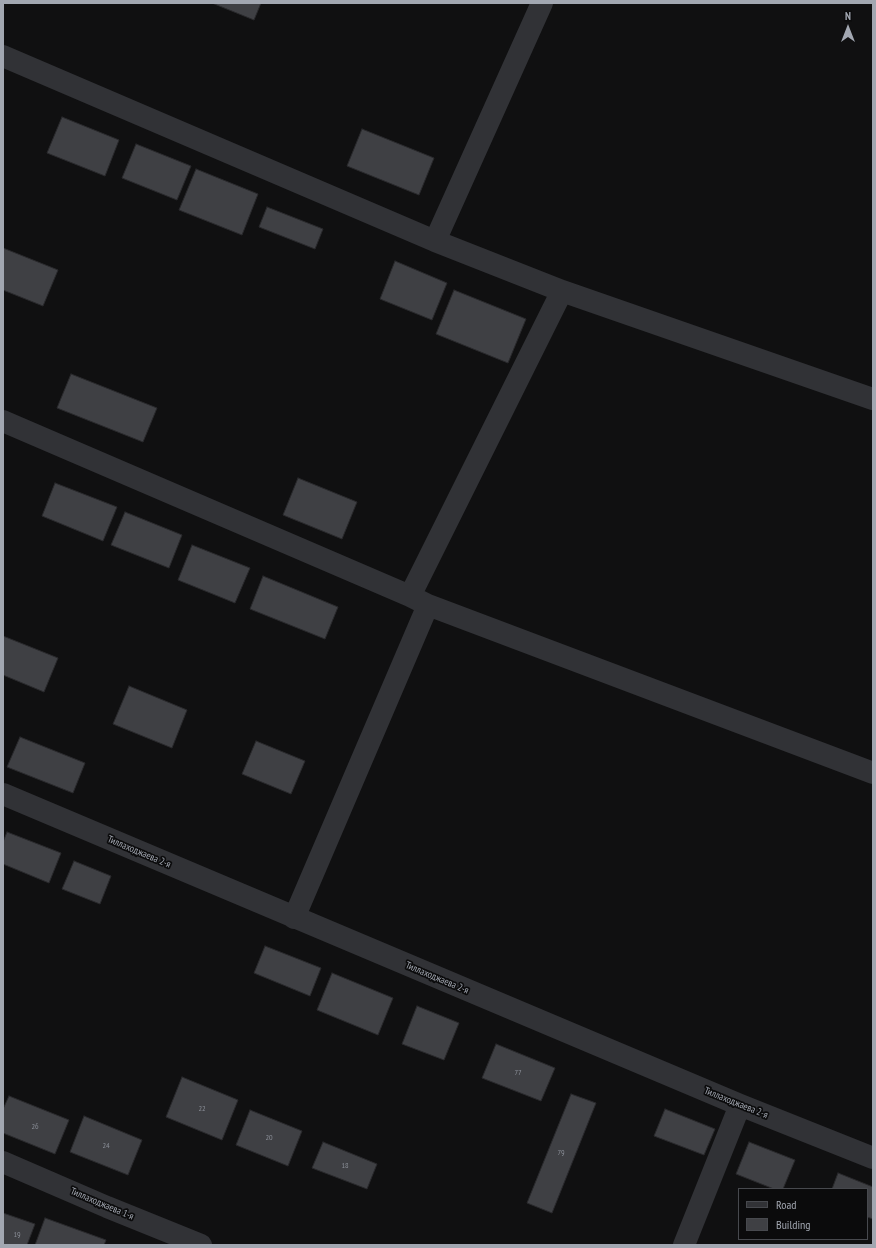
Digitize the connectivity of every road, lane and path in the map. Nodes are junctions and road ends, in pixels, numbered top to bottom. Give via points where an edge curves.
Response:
1 (542, 3) edge
2 (3, 56) edge
3 (435, 241) junction
4 (562, 291) junction
5 (873, 399) edge
6 (3, 421) edge
7 (419, 600) junction
8 (873, 773) edge
9 (3, 794) edge
10 (294, 918) junction
11 (740, 1105) junction
12 (873, 1158) edge
13 (3, 1162) edge
14 (201, 1245) edge
15 (684, 1245) edge

1 - 3 street
2 - 3 street
3 - 4 street
4 - 5 street
4 - 7 street
6 - 7 street
7 - 8 street
7 - 10 street
9 - 10 street, Тиллаходжаева 2-я
10 - 11 street, Тиллаходжаева 2-я
11 - 12 street, Тиллаходжаева 2-я
11 - 15 street
13 - 14 street, Тиллаходжаева 1-я

